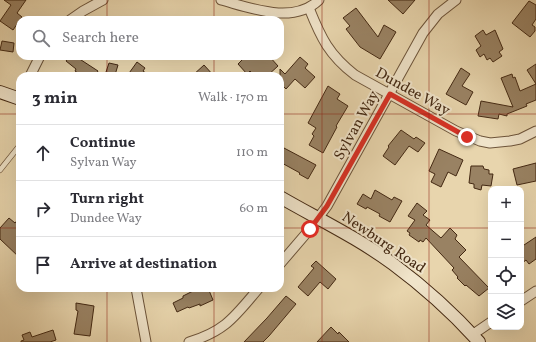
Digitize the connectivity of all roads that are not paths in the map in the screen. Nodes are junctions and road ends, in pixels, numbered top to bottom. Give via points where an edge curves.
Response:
1 (103, 0) edge
2 (221, 0) edge
3 (319, 0) edge
4 (456, 0) edge
5 (309, 8) junction
6 (75, 16) edge
7 (38, 60) edge
8 (32, 72) edge
9 (0, 92) edge
10 (390, 94) junction
11 (16, 97) edge
12 (536, 131) edge
13 (16, 150) edge
14 (0, 170) edge
15 (284, 199) edge
16 (318, 218) junction
17 (284, 259) edge
18 (536, 291) edge
19 (137, 292) edge
20 (255, 292) edge
21 (524, 299) edge
22 (488, 325) edge
23 (476, 338) edge
24 (146, 342) edge
25 (188, 342) edge

1 - 6 street
2 - 5 street via 264,11 288,12
3 - 5 street
4 - 10 street, Sylvan Way via 431,21
5 - 10 street, Dundee Way via 323,41 339,62 355,75
7 - 8 street
9 - 11 main road
10 - 12 street, Dundee Way via 456,131 480,141 510,141
10 - 16 street, Sylvan Way
13 - 14 lane
15 - 16 main road, Newburg Road
16 - 17 street, Sylvan Way
16 - 23 main road, Newburg Road via 393,264 425,289
18 - 21 street
19 - 24 street
20 - 25 street via 228,323 210,334
22 - 23 street

